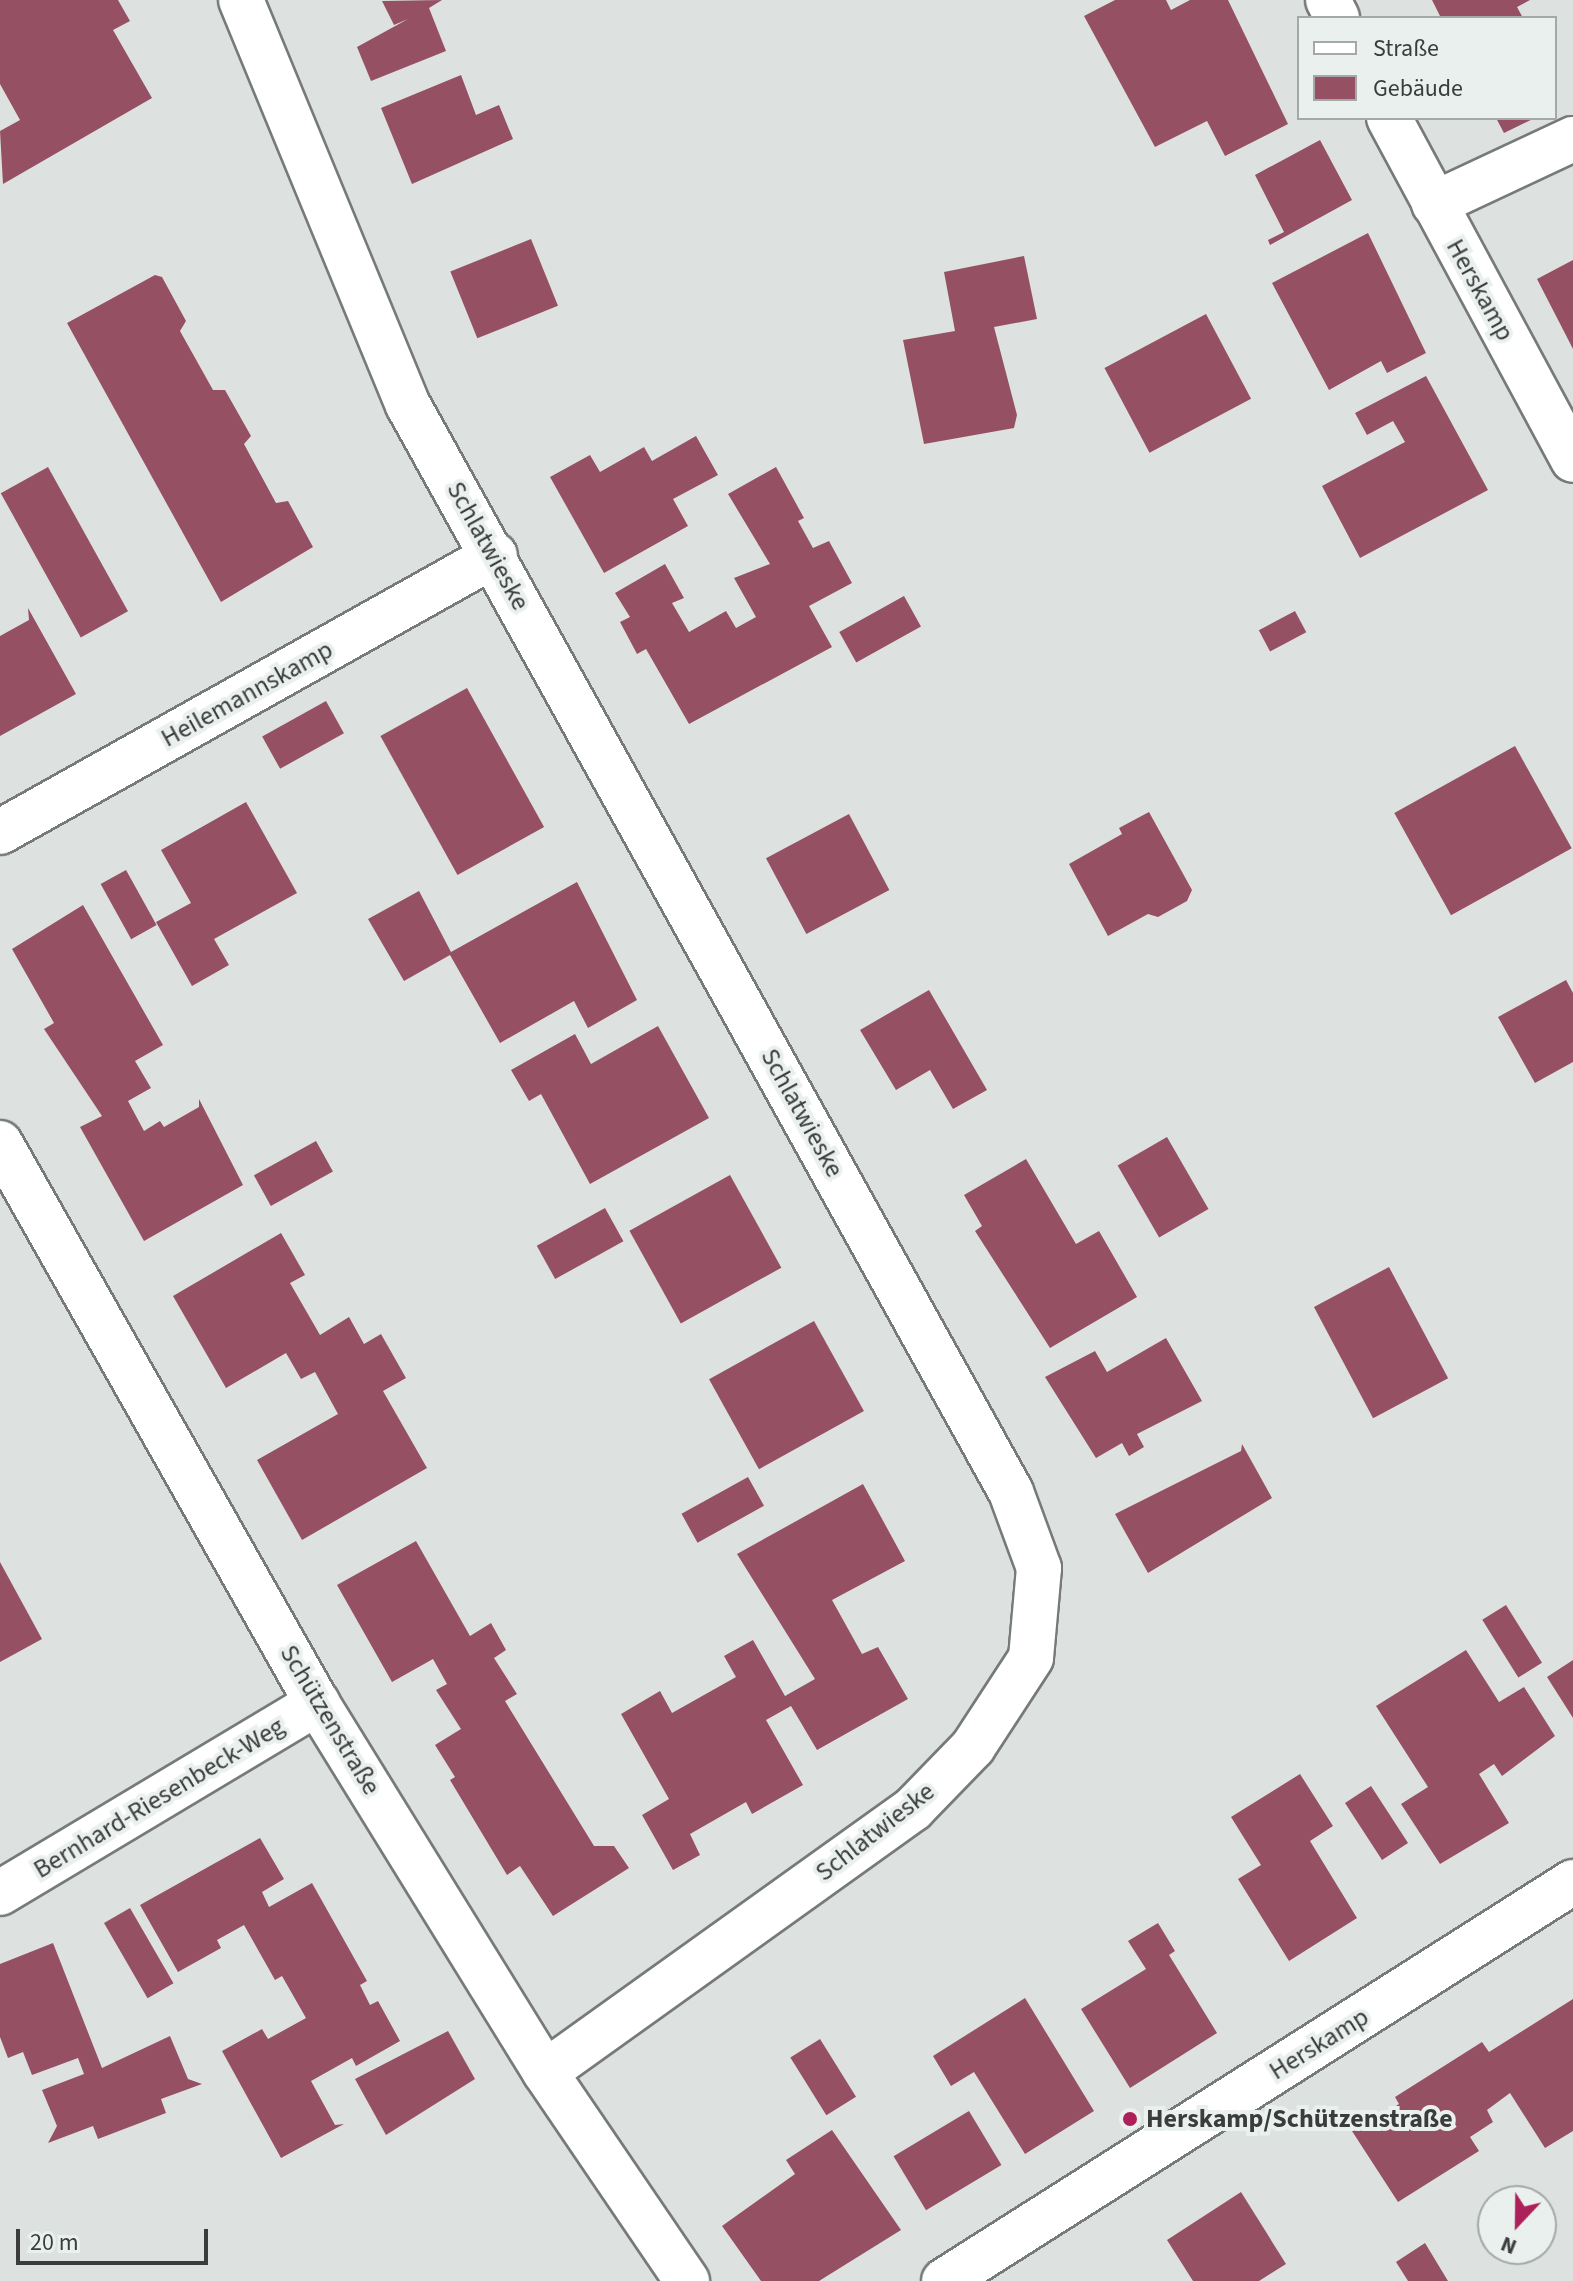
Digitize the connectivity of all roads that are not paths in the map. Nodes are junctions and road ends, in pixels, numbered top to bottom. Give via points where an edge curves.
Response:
1 (241, 0) edge
2 (1390, 120) edge
3 (1573, 139) edge
4 (1434, 204) junction
5 (1573, 460) edge
6 (495, 555) junction
7 (0, 832) edge
8 (0, 1143) edge
9 (317, 1703) junction
10 (1573, 1882) edge
11 (0, 1893) edge
12 (545, 2072) junction
13 (687, 2281) edge
14 (944, 2281) edge

1 - 6 street, Schlatwieske via 408,405
2 - 4 street, Herskamp
3 - 4 street
4 - 5 street, Herskamp
6 - 7 street, Heilemannskamp
6 - 12 street, Schlatwieske via 1011,1492 1039,1568 1031,1658 973,1747 923,1799
8 - 9 street, Schützenstraße
9 - 11 street, Bernhard-Riesenbeck-Weg
9 - 12 street, Schützenstraße
10 - 14 street, Herskamp
12 - 13 street, Schützenstraße

